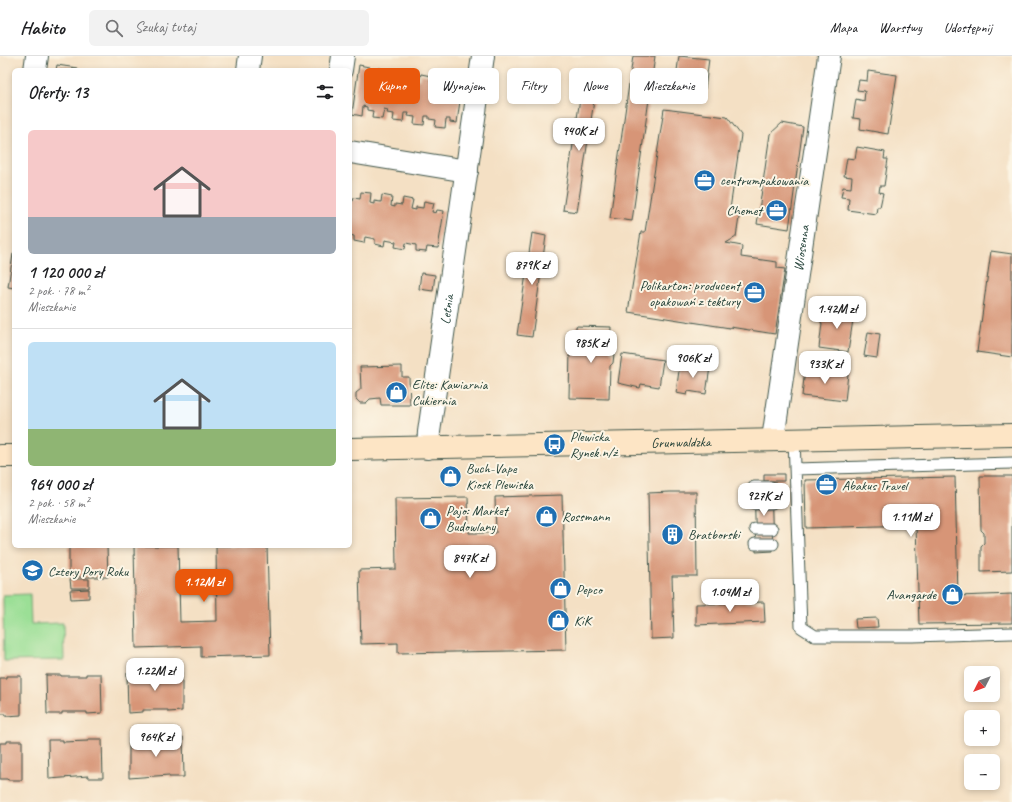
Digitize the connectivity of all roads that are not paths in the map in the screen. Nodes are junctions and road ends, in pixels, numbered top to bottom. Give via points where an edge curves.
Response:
1 (37, 56) edge
2 (250, 56) edge
3 (343, 56) edge
4 (483, 56) edge
5 (829, 56) edge
6 (35, 68) edge
7 (248, 68) edge
8 (341, 68) edge
9 (352, 152) edge
10 (467, 171) junction
11 (1012, 435) edge
12 (784, 439) junction
13 (428, 448) junction
14 (352, 449) edge
15 (0, 456) edge
16 (12, 456) edge
17 (1012, 463) edge
18 (795, 469) junction
19 (754, 487) dead end
20 (771, 487) dead end
21 (772, 503) dead end
22 (754, 504) dead end
23 (755, 529) dead end
24 (772, 529) dead end
25 (755, 544) dead end
26 (773, 544) dead end
27 (1012, 633) edge

1 - 6 street
2 - 7 street
3 - 8 street
4 - 10 street, Letnia
5 - 12 street, Wiosenna
9 - 10 street
10 - 13 street, Letnia
11 - 12 street, Grunwaldzka
12 - 13 street, Grunwaldzka
12 - 18 lane
13 - 14 street, Grunwaldzka
15 - 16 street
17 - 18 lane
18 - 27 lane via 801,627 815,636
19 - 20 lane
21 - 22 lane
23 - 24 lane
25 - 26 lane

